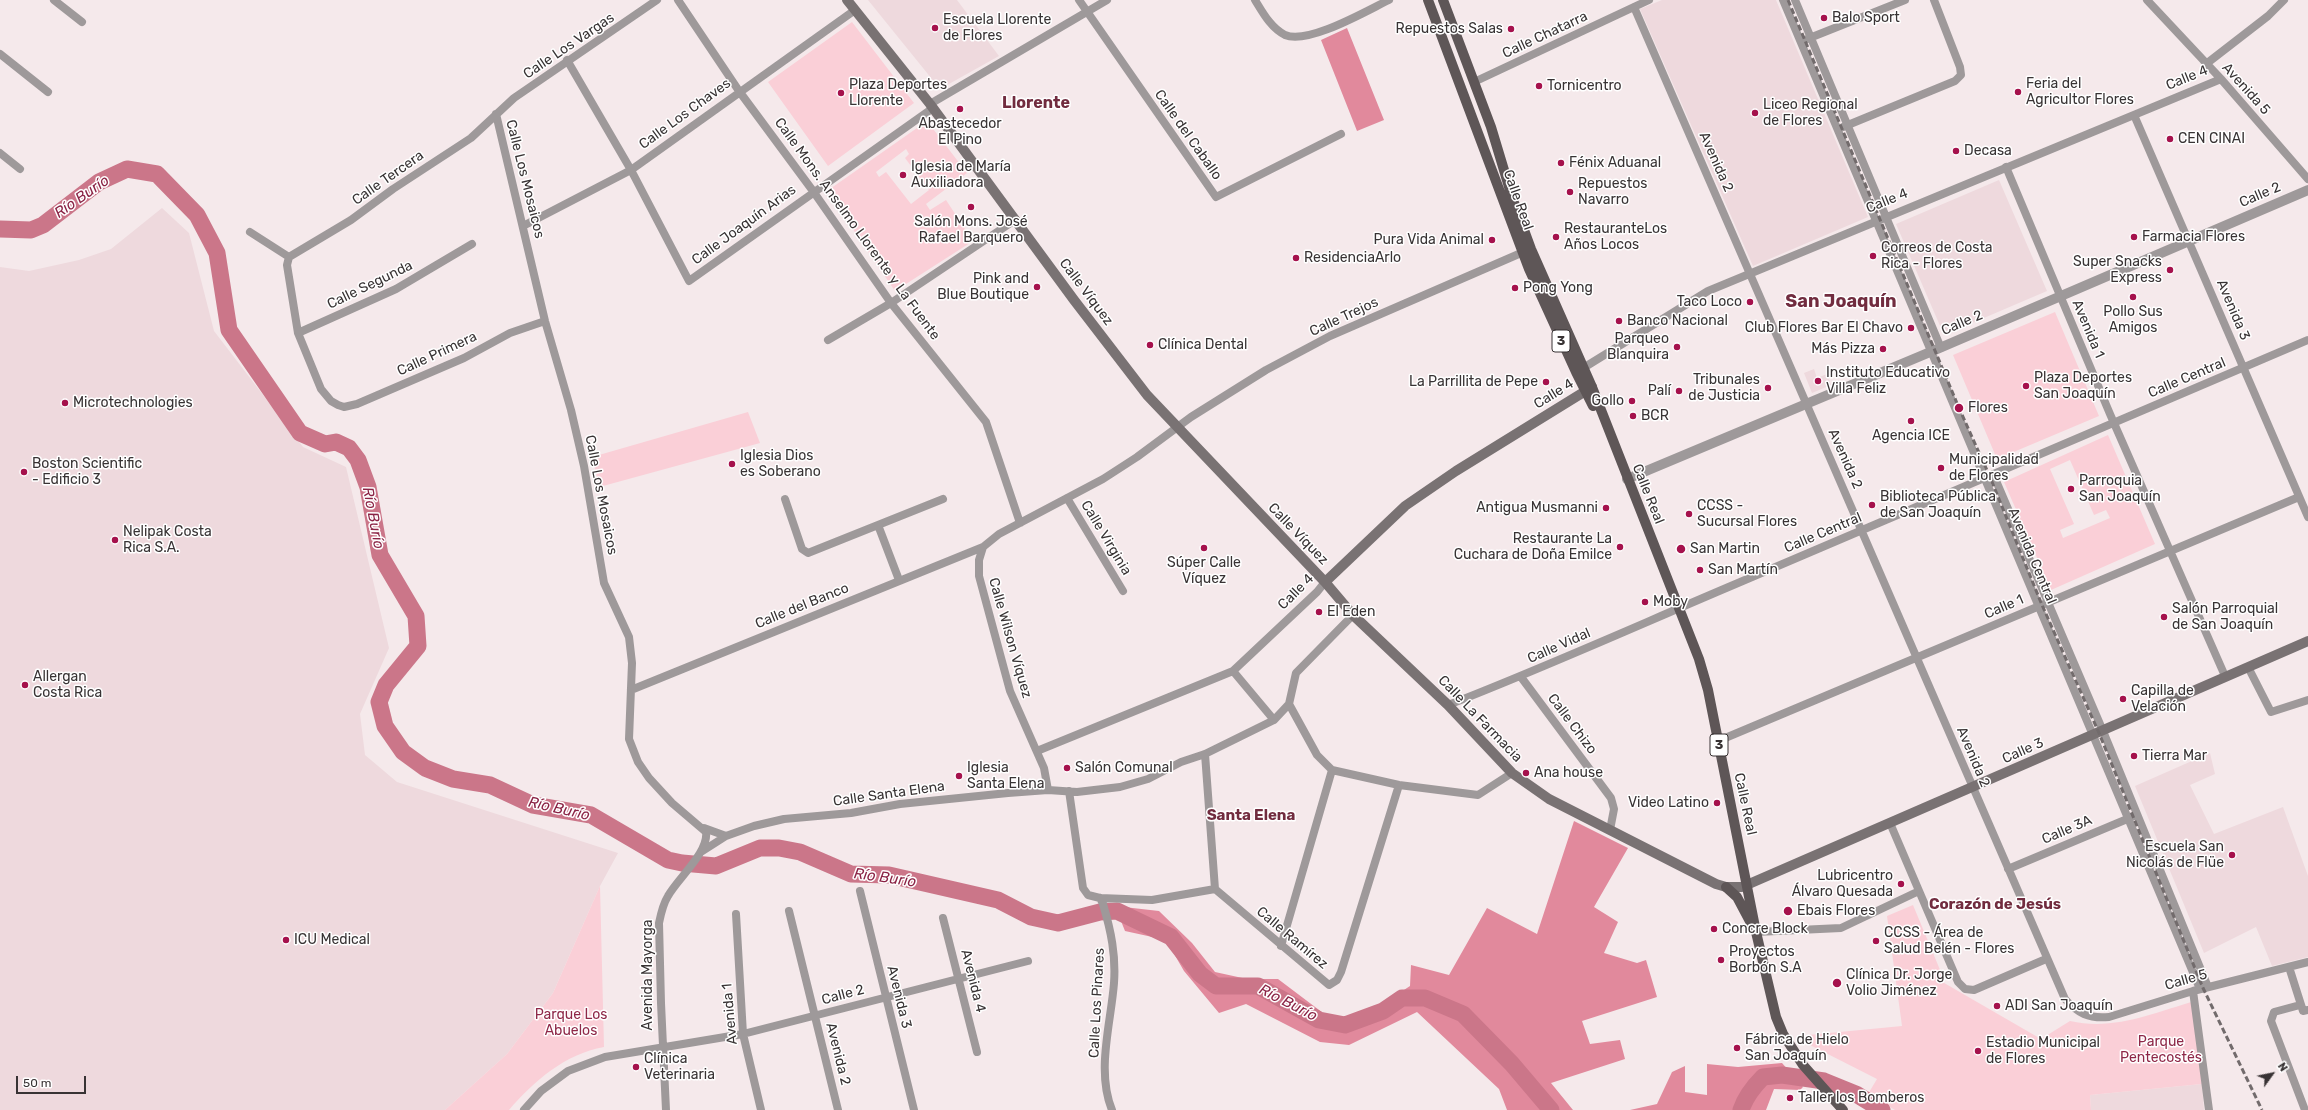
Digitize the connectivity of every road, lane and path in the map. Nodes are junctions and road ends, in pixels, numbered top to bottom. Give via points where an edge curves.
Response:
1 (54, 0) edge
2 (657, 0) edge
3 (678, 0) edge
4 (847, 0) edge
5 (1080, 0) edge
6 (1107, 0) edge
7 (1255, 0) edge
8 (1389, 0) edge
9 (1428, 0) edge
10 (1436, 0) edge
11 (1443, 0) edge
12 (1649, 0) edge
13 (1783, 0) edge
14 (1794, 0) edge
15 (1905, 0) edge
16 (1934, 0) edge
17 (2147, 0) edge
18 (2284, 0) edge
19 (1634, 7) junction
20 (855, 10) junction
21 (1088, 12) junction
22 (82, 22) dead end
23 (1454, 30) junction
24 (1811, 37) junction
25 (1800, 41) junction
26 (0, 54) edge
27 (1449, 54) junction
28 (567, 60) junction
29 (2206, 64) junction
30 (2221, 79) junction
31 (1474, 82) junction
32 (739, 91) junction
33 (48, 92) dead end
34 (931, 106) junction
35 (496, 114) junction
36 (2134, 115) junction
37 (1847, 125) junction
38 (1837, 129) junction
39 (1341, 134) dead end
40 (1482, 142) junction
41 (0, 153) edge
42 (2006, 167) junction
43 (20, 170) dead end
44 (631, 170) junction
45 (2308, 179) edge
46 (2308, 190) edge
47 (813, 191) junction
48 (1885, 217) junction
49 (1015, 220) junction
50 (1875, 221) junction
51 (523, 226) junction
52 (250, 232) dead end
53 (2189, 241) junction
54 (472, 244) dead end
55 (1526, 251) junction
56 (289, 257) junction
57 (1751, 273) junction
58 (2061, 296) junction
59 (891, 303) junction
60 (545, 321) junction
61 (298, 333) junction
62 (828, 340) dead end
63 (2308, 340) edge
64 (1941, 348) junction
65 (1930, 352) junction
66 (2244, 368) junction
67 (1579, 370) junction
68 (1588, 389) junction
69 (1806, 404) junction
70 (2115, 425) junction
71 (1177, 427) junction
72 (1994, 476) junction
73 (1985, 478) junction
74 (1627, 479) junction
75 (2299, 497) junction
76 (1067, 498) junction
77 (785, 499) dead end
78 (943, 499) dead end
79 (2308, 516) edge
80 (1020, 523) junction
81 (878, 525) junction
82 (1862, 530) junction
83 (983, 547) junction
84 (2170, 550) junction
85 (899, 580) junction
86 (1325, 582) junction
87 (1123, 591) dead end
88 (2043, 605) junction
89 (1679, 608) junction
90 (1354, 615) junction
91 (2308, 641) edge
92 (1917, 658) junction
93 (2248, 667) junction
94 (1233, 671) junction
95 (2225, 676) junction
96 (1521, 677) junction
97 (631, 690) junction
98 (2308, 700) edge
99 (1289, 704) junction
100 (1448, 705) junction
101 (1274, 720) junction
102 (2099, 733) junction
103 (1718, 741) junction
104 (1037, 751) junction
105 (1205, 754) junction
106 (1332, 770) junction
107 (1512, 773) junction
108 (1399, 785) junction
109 (1972, 788) junction
110 (1048, 790) junction
111 (1069, 791) junction
112 (2137, 815) junction
113 (2128, 818) junction
114 (1890, 823) junction
115 (703, 827) junction
116 (1610, 830) junction
117 (726, 836) junction
118 (701, 852) junction
119 (2008, 870) junction
120 (1748, 885) junction
121 (1726, 888) junction
122 (1215, 889) junction
123 (860, 891) dead end
124 (1918, 891) junction
125 (1102, 901) junction
126 (789, 911) dead end
127 (736, 914) dead end
128 (943, 918) dead end
129 (1756, 932) junction
130 (1280, 946) junction
131 (2046, 959) junction
132 (1028, 961) dead end
133 (2308, 962) edge
134 (2289, 967) junction
135 (959, 979) junction
136 (2200, 989) junction
137 (886, 998) junction
138 (2300, 1005) junction
139 (2073, 1008) joint
140 (2308, 1010) edge
141 (815, 1017) junction
142 (743, 1034) junction
143 (662, 1048) junction
144 (977, 1052) dead end
145 (524, 1110) edge
146 (666, 1110) edge
147 (761, 1110) edge
148 (838, 1110) edge
149 (914, 1110) edge
150 (1112, 1110) edge
151 (1843, 1110) edge
152 (2209, 1110) edge
153 (2305, 1110) edge

1 - 22 street
2 - 28 street, Calle Los Vargas
3 - 32 street, Calle Mons. Anselmo Llorente y La Fuente
4 - 20 main road, Calle Víquez
5 - 21 street
6 - 21 street, Calle Joaquín Arias
7 - 8 street via 1279,31 1297,37 1319,32
9 - 27 main road, Calle Real / 3
10 - 23 main road
11 - 23 main road, Calle Real / 3
12 - 19 street, Calle Chatarra
13 - 25 street, Avenida Central
14 - 24 street
15 - 24 street
16 - 37 street via 1961,75 1955,81
17 - 29 street, Avenida 5
18 - 29 street via 2268,16
19 - 31 street, Calle Chatarra
19 - 57 street, Avenida 2
20 - 32 street, Calle Los Chaves
20 - 34 main road, Calle Víquez
21 - 34 street, Calle Joaquín Arias
21 - 39 street, Calle del Caballo via 1216,197
23 - 31 main road, Calle Real / 3
24 - 25 street
24 - 37 street
25 - 38 street, Avenida Central
26 - 33 street
27 - 31 main road via 1460,66 1468,81
27 - 40 main road, Calle Real / 3
28 - 35 street, Calle Los Vargas
28 - 44 street
29 - 30 street, Avenida 5
30 - 36 street, Calle 4
30 - 45 street, Avenida 5
31 - 40 main road via 1471,94 1481,120
31 - 55 main road, Calle Real / 3 via 1491,127
32 - 44 street, Calle Los Chaves
32 - 47 street, Calle Mons. Anselmo Llorente y La Fuente
34 - 47 street, Calle Joaquín Arias
34 - 49 main road, Calle Víquez
35 - 51 street, Calle Los Mosaicos
35 - 56 street, Calle Tercera via 471,138 351,220
36 - 42 street, Calle 4
36 - 53 street, Avenida 3
37 - 38 street
37 - 48 street
38 - 50 street, Avenida Central
40 - 55 main road, Calle Real / 3
41 - 43 street
42 - 48 street, Calle 4
42 - 58 street, Avenida 1
44 - 47 street, Calle Joaquín Arias via 689,281
44 - 51 street, Calle Los Chaves
46 - 53 street, Calle 2
47 - 59 street, Calle Mons. Anselmo Llorente y La Fuente
48 - 50 street, Calle 4
48 - 64 street
49 - 59 street
49 - 71 main road, Calle Víquez via 1130,374
50 - 57 street, Calle 4
50 - 65 street, Avenida Central
51 - 60 street, Calle Los Mosaicos
52 - 56 street
53 - 58 street, Calle 2
53 - 66 street, Avenida 3
54 - 61 street, Calle Segunda via 396,290
55 - 67 main road, Calle Real / 3
55 - 71 street, Calle Trejos via 1330,336 1266,370
56 - 61 street via 287,265
57 - 67 street, Calle 4 via 1689,301
57 - 69 street, Avenida 2
58 - 64 street, Calle 2
58 - 70 street, Avenida 1
59 - 62 street
59 - 80 street, Calle Mons. Anselmo Llorente y La Fuente via 986,422
60 - 61 street, Calle Primera via 510,333 464,358 350,406 338,405 331,401 321,389
60 - 97 street, Calle Los Mosaicos via 584,466 604,583 629,637 632,663
63 - 66 street, Calle Central
64 - 65 street, Calle 2
65 - 69 street, Calle 2
65 - 73 street, Avenida Central
66 - 70 street, Calle Central
66 - 75 street, Avenida 3
67 - 68 main road, Calle Real / 3
68 - 74 main road, Calle Real / 3
68 - 86 main road, Calle 4 via 1456,471 1405,506
69 - 74 street, Calle 2
69 - 82 street, Avenida 2
70 - 72 street, Calle Central
70 - 84 street, Avenida 1
71 - 76 street via 1137,458
71 - 86 main road, Calle Víquez
72 - 73 street, Calle Central
72 - 88 street, Avenida Central
73 - 82 street, Calle Central
73 - 88 street, Avenida Central
74 - 89 main road, Calle Real / 3
75 - 79 street, Avenida 3
75 - 84 street, Calle 1
76 - 80 street
76 - 87 street, Calle Virginia
77 - 81 street via 802,549 808,553
78 - 81 street
80 - 83 street via 991,538
81 - 85 street
82 - 89 street, Calle Central
82 - 92 street, Avenida 2
83 - 85 street, Calle del Banco
83 - 104 street, Calle Wilson Víquez via 979,560 979,576 983,598 1010,691
84 - 88 street, Calle 1
84 - 95 street, Avenida 1
85 - 97 street, Calle del Banco
86 - 90 main road, Calle La Farmacia
86 - 94 street, Calle 4
88 - 92 street, Calle 1
88 - 102 street, Avenida Central
89 - 96 street, Calle Vidal
89 - 103 main road, Calle Real / 3 via 1708,690
90 - 99 street via 1296,673
90 - 100 main road, Calle La Farmacia
91 - 93 main road, Calle 3
92 - 103 street, Calle 1
92 - 109 street, Avenida 2
93 - 95 main road, Calle 3
93 - 98 street via 2270,712
94 - 101 street
94 - 104 street, Calle 4
95 - 102 main road, Calle 3
96 - 100 street, Calle Vidal
96 - 116 street, Calle Chizo via 1611,798 1614,808
97 - 115 street, Calle Los Mosaicos via 629,739 638,762 665,797
99 - 101 street, Calle Santa Elena
99 - 106 street via 1317,755
100 - 107 main road, Calle La Farmacia
101 - 105 street, Calle Santa Elena
102 - 109 main road, Calle 3
102 - 112 street, Avenida Central
102 - 113 street, Avenida Central
103 - 120 main road, Calle Real / 3
104 - 110 street, Calle Wilson Víquez
105 - 111 street, Calle Santa Elena via 1181,762 1148,780 1120,787
105 - 122 street
106 - 108 street
106 - 130 street
107 - 108 street via 1478,794
107 - 116 main road, Calle La Farmacia via 1549,800
108 - 130 street, Calle Ramírez via 1337,980 1332,984 1326,984
109 - 114 main road, Calle 3
109 - 119 street, Avenida 2
110 - 111 street, Calle Santa Elena
110 - 117 street, Calle Santa Elena via 900,804 851,813 784,819
111 - 125 street via 1083,888 1088,895
112 - 113 street, Calle 3A
112 - 136 street, Avenida Central
113 - 119 street, Calle 3A
113 - 136 street, Avenida Central
114 - 120 main road, Calle 3
114 - 124 street
115 - 117 street, Calle Los Mosaicos
115 - 118 street via 707,836
116 - 121 main road, Calle La Farmacia
117 - 118 street, Calle Santa Elena
118 - 143 street, Avenida Mayorga via 684,872 661,910 659,922
119 - 131 street, Avenida 2
120 - 121 main road
120 - 129 main road, Calle Real / 3
121 - 129 main road via 1737,897
122 - 125 street via 1152,900
122 - 130 street, Calle Ramírez
123 - 137 street, Avenida 3
124 - 129 street via 1841,928
124 - 131 street via 1958,982 1965,989 1974,990
125 - 150 street, Calle Los Pinares via 1114,947 1114,982 1105,1078
126 - 141 street, Avenida 2
127 - 142 street, Avenida 1
128 - 135 street, Avenida 4
129 - 151 main road, Calle Real / 3 via 1776,1017 1783,1034 1803,1065
131 - 139 street, Avenida 2 via 2065,999
132 - 135 street, Calle 2
133 - 134 street, Calle 5
134 - 136 street, Calle 5
134 - 138 street
135 - 137 street, Calle 2
135 - 144 street, Avenida 4
136 - 139 street, Calle 5 via 2108,1017 2084,1015
136 - 152 street
137 - 141 street, Calle 2
137 - 149 street, Avenida 3
138 - 140 street via 2303,1011
138 - 153 street via 2274,1012 2271,1021
141 - 142 street, Calle 2
141 - 148 street, Avenida 2
142 - 143 street, Calle 2
142 - 147 street, Avenida 1
143 - 145 street, Calle 2 via 605,1057 568,1072 541,1091
143 - 146 street, Avenida Mayorga

